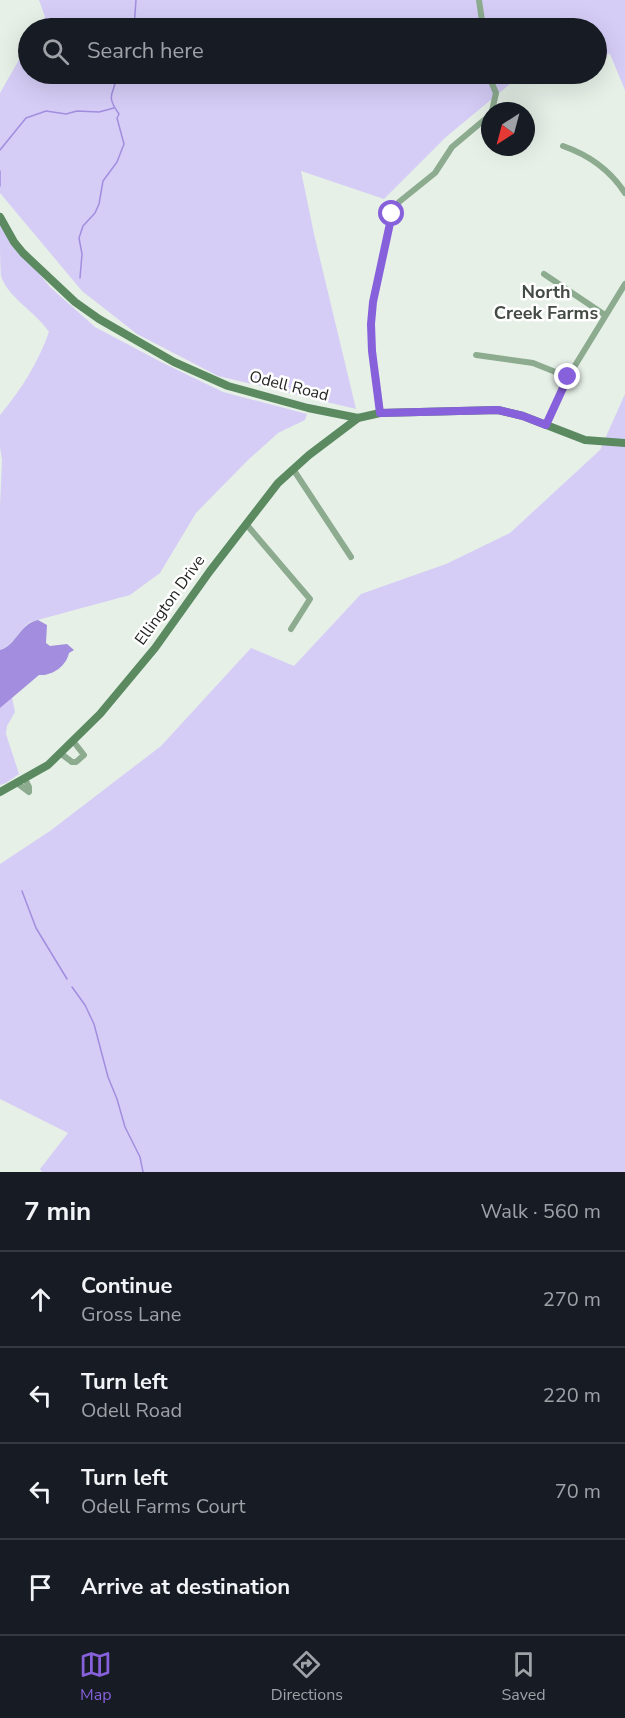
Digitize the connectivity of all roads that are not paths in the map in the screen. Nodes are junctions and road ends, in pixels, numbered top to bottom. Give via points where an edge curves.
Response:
1 (479, 0) edge
2 (482, 18) edge
3 (492, 84) edge
4 (494, 102) edge
5 (481, 123) edge
6 (563, 146) dead end
7 (625, 193) edge
8 (0, 218) edge
9 (544, 274) dead end
10 (625, 284) edge
11 (606, 315) junction
12 (476, 355) dead end
13 (568, 377) junction
14 (380, 413) junction
15 (358, 418) junction
16 (546, 425) junction
17 (625, 443) edge
18 (293, 469) junction
19 (246, 524) junction
20 (351, 557) dead end
21 (291, 629) dead end
22 (73, 741) junction
23 (60, 753) junction
24 (0, 792) edge

1 - 2 street
3 - 4 street
5 - 14 street via 452,147 431,177 399,202 392,214 371,324
6 - 7 street via 600,165
8 - 15 street, Odell Road via 34,265 85,310 125,335 228,386
9 - 11 street
10 - 11 street
11 - 13 street
12 - 13 street via 533,363
13 - 16 street
14 - 15 street, Odell Road
14 - 16 street, Odell Road via 498,410
15 - 18 street, Ellington Drive
16 - 17 street, Odell Road via 585,440
18 - 19 street, Ellington Drive
18 - 20 street
19 - 21 street via 310,599
19 - 22 street, Ellington Drive via 155,648
22 - 23 street, Ellington Drive
22 - 23 street via 84,754 82,757 72,762
23 - 24 street, Ellington Drive via 48,765

